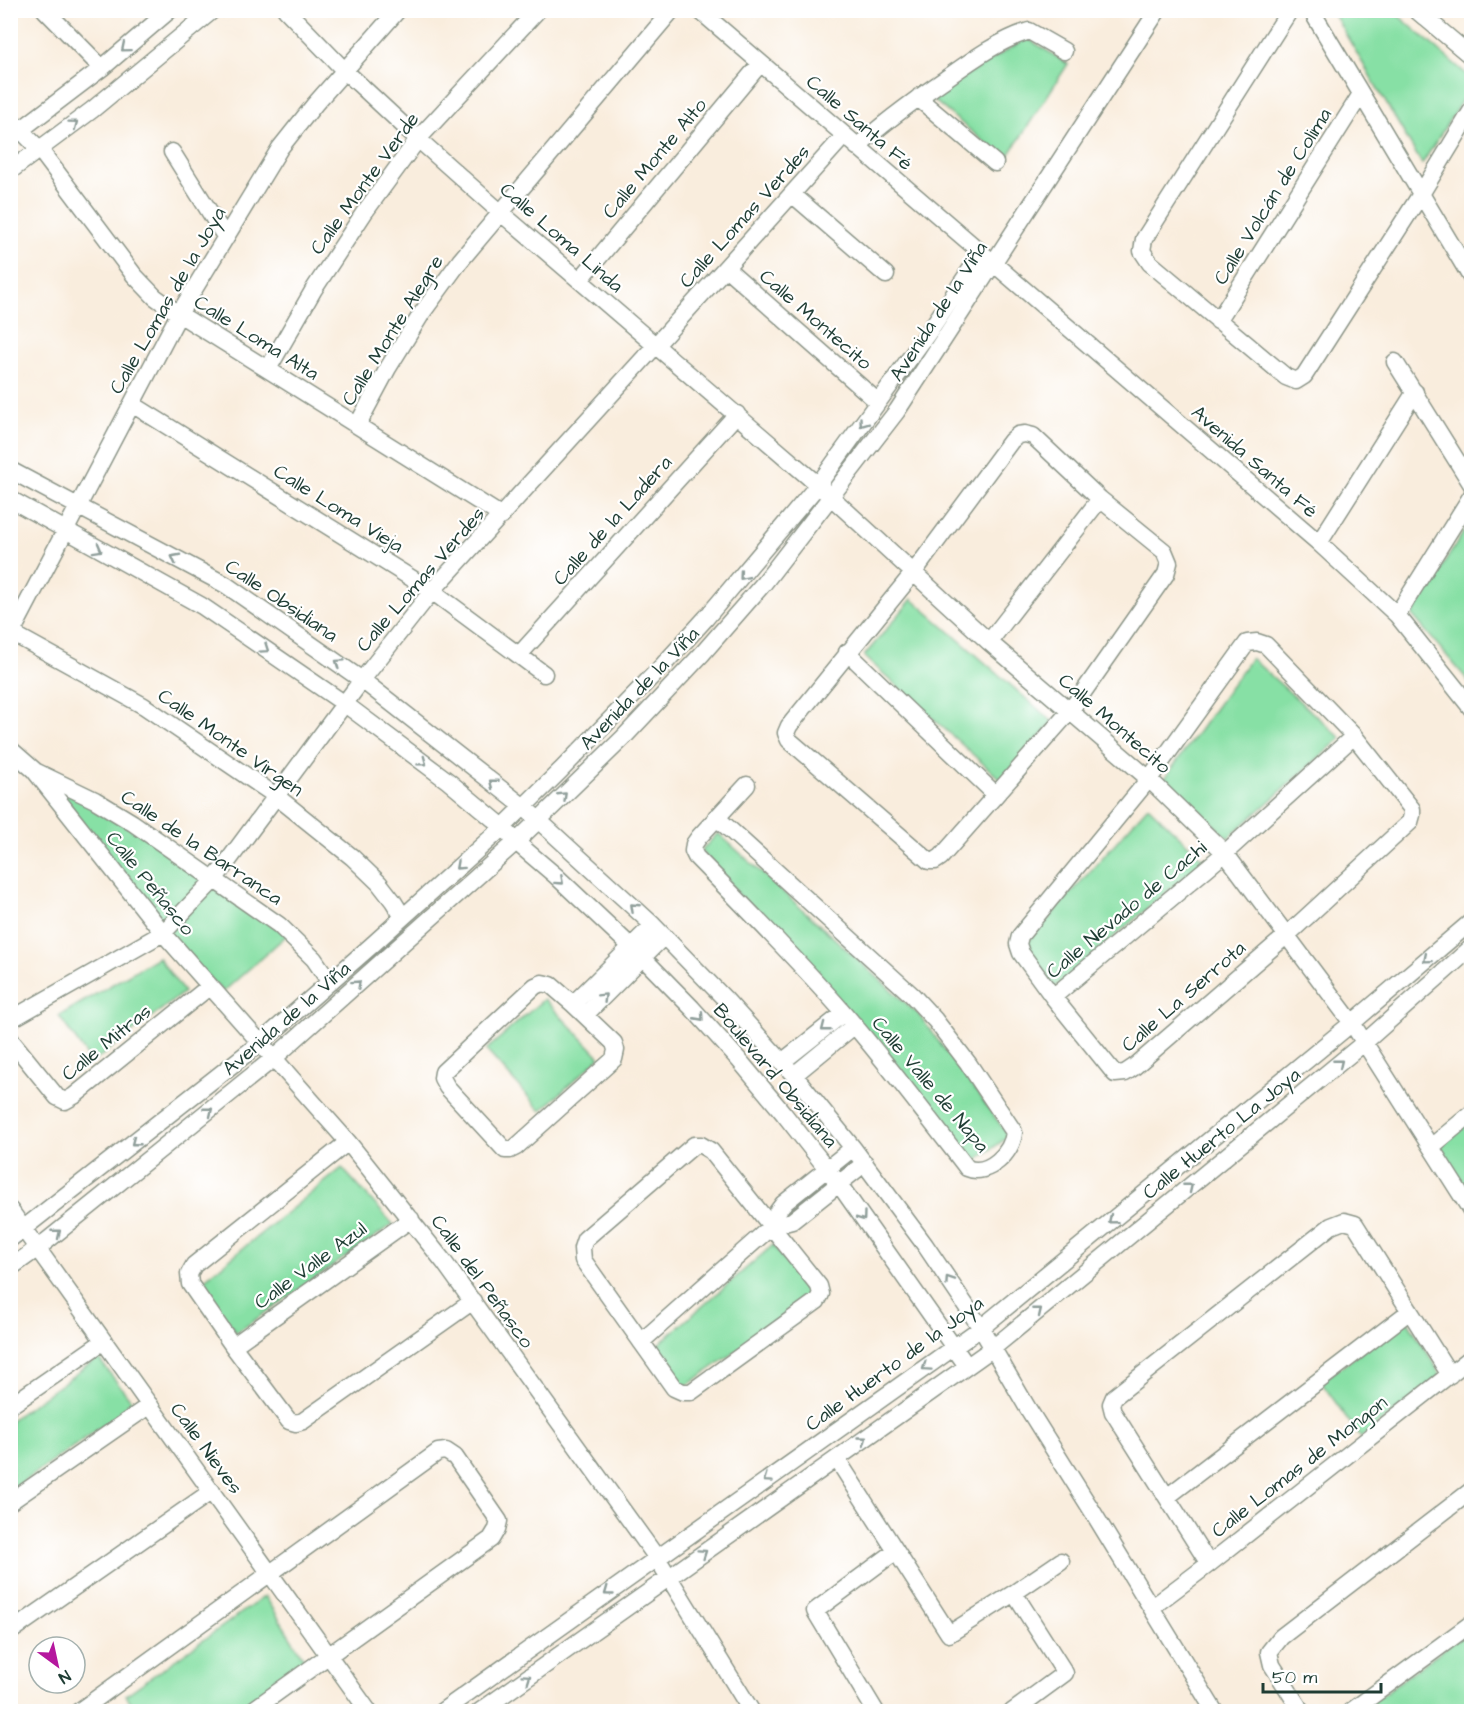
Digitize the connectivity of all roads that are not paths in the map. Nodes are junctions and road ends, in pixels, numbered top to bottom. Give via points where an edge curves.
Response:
1 (45, 10) edge
2 (170, 10) edge
3 (213, 10) edge
4 (286, 10) edge
5 (398, 10) edge
6 (538, 10) edge
7 (672, 10) edge
8 (699, 10) edge
9 (1158, 10) edge
10 (1290, 10) edge
11 (1311, 10) edge
12 (1416, 10) edge
13 (1064, 51) dead end
14 (1472, 57) edge
15 (760, 64) junction
16 (102, 68) junction
17 (345, 71) junction
18 (1361, 94) junction
19 (918, 98) junction
20 (1472, 111) edge
21 (14, 129) edge
22 (844, 136) junction
23 (418, 139) junction
24 (857, 147) junction
25 (40, 150) junction
26 (172, 152) dead end
27 (995, 163) dead end
28 (10, 171) edge
29 (792, 194) junction
30 (1421, 194) junction
31 (500, 212) junction
32 (226, 238) junction
33 (987, 260) junction
34 (726, 268) junction
35 (886, 274) dead end
36 (1472, 279) edge
37 (580, 280) junction
38 (179, 314) junction
39 (1218, 321) junction
40 (656, 345) junction
41 (1395, 362) dead end
42 (268, 369) junction
43 (1415, 392) junction
44 (878, 402) junction
45 (132, 404) junction
46 (736, 414) junction
47 (358, 424) junction
48 (10, 470) edge
49 (818, 485) junction
50 (1472, 485) edge
51 (1472, 495) edge
52 (831, 497) junction
53 (10, 499) edge
54 (1100, 499) junction
55 (79, 506) junction
56 (502, 516) junction
57 (66, 531) junction
58 (1319, 543) junction
59 (914, 572) junction
60 (432, 591) junction
61 (1397, 615) junction
62 (11, 633) edge
63 (989, 642) junction
64 (847, 652) junction
65 (519, 655) junction
66 (544, 674) dead end
67 (362, 680) junction
68 (345, 704) junction
69 (1472, 709) edge
70 (1070, 711) junction
71 (1354, 736) junction
72 (10, 749) edge
73 (34, 770) junction
74 (1149, 779) junction
75 (747, 785) dead end
76 (996, 795) junction
77 (276, 796) junction
78 (524, 807) junction
79 (716, 818) junction
80 (537, 820) junction
81 (503, 827) junction
82 (516, 842) junction
83 (1225, 853) junction
84 (214, 880) junction
85 (403, 917) junction
86 (1472, 921) edge
87 (659, 931) junction
88 (163, 933) junction
89 (1287, 934) junction
90 (1472, 947) edge
91 (637, 952) junction
92 (329, 981) junction
93 (210, 986) junction
94 (1053, 997) junction
95 (579, 1009) junction
96 (849, 1019) junction
97 (10, 1020) edge
98 (1352, 1023) junction
99 (10, 1039) edge
100 (261, 1042) junction
101 (1365, 1042) junction
102 (274, 1058) junction
103 (782, 1062) junction
104 (794, 1076) junction
105 (1472, 1113) edge
106 (348, 1142) junction
107 (853, 1148) junction
108 (1431, 1148) junction
109 (865, 1163) junction
110 (827, 1168) junction
111 (839, 1184) junction
112 (10, 1210) edge
113 (1472, 1212) edge
114 (411, 1219) junction
115 (772, 1226) junction
116 (17, 1234) edge
117 (38, 1248) junction
118 (10, 1268) edge
119 (473, 1301) junction
120 (1410, 1311) junction
121 (981, 1328) junction
122 (104, 1341) junction
123 (642, 1342) junction
124 (233, 1346) junction
125 (953, 1347) junction
126 (993, 1348) junction
127 (1472, 1357) edge
128 (966, 1366) junction
129 (1449, 1375) junction
130 (150, 1405) junction
131 (10, 1406) edge
132 (837, 1458) junction
133 (1472, 1490) edge
134 (212, 1491) junction
135 (1167, 1497) junction
136 (10, 1502) edge
137 (896, 1551) junction
138 (657, 1558) junction
139 (1061, 1561) dead end
140 (1209, 1564) junction
141 (269, 1572) junction
142 (669, 1577) junction
143 (1014, 1593) junction
144 (1152, 1606) junction
145 (1472, 1623) edge
146 (10, 1632) edge
147 (330, 1656) junction
148 (78, 1712) edge
149 (250, 1712) edge
150 (369, 1712) edge
151 (441, 1712) edge
152 (479, 1712) edge
153 (752, 1712) edge
154 (876, 1712) edge
155 (1012, 1712) edge
156 (1215, 1712) edge
157 (1302, 1712) edge
158 (1350, 1712) edge

1 - 16 street
2 -> 16 street
25 -> 3 street
4 - 17 street, Calle Loma Linda
5 - 17 street, Calle Lomas de la Joya
6 - 23 street, Calle Monte Verde
7 - 31 street, Calle Monte Alegre
8 - 15 street, Calle Santa Fé
9 - 33 street, Avenida de la Viña
10 - 39 street via 1144,239 1142,251 1150,263
11 - 18 street
12 - 14 street
13 - 19 street via 1029,31 1016,35
15 - 22 street, Calle Santa Fé
15 - 37 street, Calle Monte Alto
16 - 21 street
17 - 23 street, Calle Loma Linda
17 - 32 street, Calle Lomas de la Joya via 280,148
18 - 30 street
18 - 39 street, Calle Volcán de Colima
19 - 24 street
19 - 27 street
20 - 30 street
21 - 25 street, Calle Loma Alta
22 - 24 street, Calle Santa Fé
22 - 29 street, Calle Lomas Verdes
23 - 31 street, Calle Loma Linda
23 - 42 street, Calle Monte Verde via 314,289
24 - 33 street, Calle Santa Fé
25 - 28 street
25 - 38 street, Calle Loma Alta via 134,275
26 - 32 street
29 - 34 street, Calle Lomas Verdes
29 - 35 street
30 - 36 street
30 - 39 street via 1304,376 1296,381 1286,377
31 - 37 street, Calle Loma Linda
31 - 47 street, Calle Monte Alegre via 422,314
32 - 38 street, Calle Lomas de la Joya
33 - 44 street, Avenida de la Viña
33 - 52 street, Avenida de la Viña via 897,411
33 - 58 street, Avenida Santa Fé
34 - 40 street, Calle Lomas Verdes
34 - 44 street, Calle Montecito
37 - 40 street, Calle Loma Linda
38 - 42 street, Calle Loma Alta
38 - 45 street, Calle Lomas de la Joya
40 - 46 street, Calle Loma Linda
40 - 56 street, Calle Lomas Verdes
41 - 43 street
42 - 47 street, Calle Loma Alta
43 - 50 street
43 - 58 street
44 -> 49 street, Avenida de la Viña
45 - 55 street, Calle Lomas de la Joya
45 - 60 street, Calle Loma Vieja
46 - 49 street, Calle Loma Linda
46 - 65 street, Calle de la Ladera
47 - 56 street, Calle Loma Alta
48 - 55 street, Calle Obsidiana
49 - 52 street, Calle Montecito
49 -> 78 street, Avenida de la Viña via 685,641
51 - 61 street
52 - 59 street, Calle Montecito
80 -> 52 street, Avenida de la Viña via 623,738 702,654
53 - 57 street
54 - 59 street via 1033,436 1018,435
54 - 63 street
54 - 70 street via 1164,551 1169,563 1166,574
55 - 57 street, Calle Lomas de la Joya
67 -> 55 street, Calle Obsidiana via 226,585
56 - 60 street, Calle Lomas Verdes
57 - 62 street, Calle Lomas de la Joya
57 -> 68 street via 202,606
58 - 61 street, Avenida Santa Fé
59 - 63 street, Calle Montecito
59 - 64 street
60 - 65 street, Calle Loma Vieja
60 - 67 street, Calle Lomas Verdes
61 - 69 street, Avenida Santa Fé
62 - 77 street, Calle Monte Virgen via 144,706
63 - 70 street, Calle Montecito
64 - 76 street
64 - 76 street via 789,726 789,740 929,861 941,857
65 - 66 street, Calle Loma Vieja
67 - 68 street, Calle Lomas Verdes
78 -> 67 street, Calle Obsidiana
68 - 77 street, Calle Lomas Verdes
68 -> 81 street
70 - 74 street, Calle Montecito
70 - 76 street
71 - 74 street, Calle La Serrota via 1266,645 1248,643
71 - 83 street, Calle Nevado de Cachi
71 - 89 street via 1412,809 1410,822
72 - 73 street, Calle Peñasco
73 - 84 street, Calle de la Barranca via 133,823
73 - 88 street, Calle Peñasco
74 - 83 street, Calle Montecito
74 - 94 street, Calle La Serrota via 1020,936 1021,953
75 - 79 street, Calle Valle de Napa
77 - 84 street, Calle Lomas Verdes
77 - 85 street, Calle Monte Virgen via 352,857 379,883
78 - 80 street, Calle Obsidiana
78 - 81 street, Avenida de la Viña
79 - 96 street, Calle Valle de Napa via 694,844 696,857
79 - 96 street, Calle Valle de Napa via 884,968 935,1020 1012,1126 1014,1137 1002,1157 983,1169 967,1168
80 - 82 street, Avenida de la Viña
87 -> 80 street, Boulevard Obsidiana
81 - 82 street
81 -> 85 street, Avenida de la Viña
82 -> 91 street, Boulevard Obsidiana
102 -> 82 street, Avenida de la Viña
83 - 89 street, Calle Montecito
83 - 94 street, Calle Nevado de Cachi
84 - 88 street, Calle Lomas Verdes
84 - 92 street, Calle de la Barranca via 288,932
85 - 92 street, Avenida de la Viña
86 -> 98 street
87 - 91 street
87 - 103 street, Boulevard Obsidiana
88 - 93 street, Calle Peñasco
88 - 97 street, Calle Lomas Verdes
89 - 94 street, Calle La Serrota via 1125,1074 1115,1074
89 - 98 street, Calle Montecito
90 - 101 street, Calle Huerto La Joya
91 - 95 street
91 -> 110 street, Boulevard Obsidiana via 739,1060
92 - 100 street, Avenida de la Viña
93 - 99 street, Calle Mitras via 65,1101 57,1097
93 - 100 street, Calle Peñasco
95 - 95 street via 551,985 542,983 443,1072 447,1087 505,1150 516,1147 614,1059 614,1043
96 -> 103 street
96 - 104 street
98 - 101 street, Calle Montecito
98 -> 121 street, Calle Huerto de la Joya
100 - 102 street, Calle del Peñasco
100 -> 116 street, Avenida de la Viña
101 - 108 street, Calle Montecito
126 -> 101 street, Calle Huerto La Joya
102 - 106 street, Calle del Peñasco
117 -> 102 street, Avenida de la Viña
103 - 104 street, Boulevard Obsidiana
104 - 107 street, Boulevard Obsidiana
105 - 108 street
106 - 114 street, Calle del Peñasco
106 - 124 street via 194,1265 189,1274 190,1284
107 - 109 street, Boulevard Obsidiana
107 - 110 street
108 - 113 street, Calle Montecito
109 - 111 street
121 -> 109 street, Boulevard Obsidiana
110 - 111 street, Boulevard Obsidiana
110 - 115 street via 783,1204
111 - 115 street via 792,1221
111 -> 125 street, Boulevard Obsidiana
112 - 116 street, Calle Nieves
114 - 119 street, Calle del Peñasco
114 - 124 street, Calle Valle Azul
115 - 123 street
115 - 123 street via 819,1286 821,1294 817,1301 691,1392 674,1388
115 - 123 street via 711,1151 694,1145 585,1239 583,1260
116 - 117 street, Calle Nieves
117 - 118 street, Avenida de la Viña
117 - 122 street, Calle Nieves
119 - 124 street via 296,1424 289,1421
119 - 138 street, Calle del Peñasco
120 - 129 street
120 - 135 street
120 - 135 street via 1355,1224 1344,1221 1331,1226 1114,1397 1113,1412
121 - 125 street, Calle Huerto de la Joya
121 - 126 street, Boulevard Obsidiana
122 - 130 street, Calle Nieves
122 - 131 street
125 - 128 street, Boulevard Obsidiana
125 -> 138 street, Calle Huerto de la Joya
126 - 128 street, Calle Huerto La Joya
126 - 144 street, Boulevard Obsidiana
127 - 129 street, Calle Lomas de Mongon
132 -> 128 street, Calle Huerto La Joya
129 - 140 street, Calle Lomas de Mongon
130 - 134 street, Calle Nieves
130 - 136 street
132 - 137 street
142 -> 132 street, Calle Huerto La Joya
133 - 157 street via 1281,1637 1269,1652 1272,1665
134 - 141 street, Calle Nieves
134 - 146 street
135 - 140 street
137 - 143 street via 949,1634
137 - 154 street via 815,1611
138 - 142 street, Calle del Peñasco
138 -> 151 street, Calle Huerto de la Joya
139 - 143 street
140 - 144 street, Calle Lomas de Mongon
141 - 147 street, Calle Nieves
141 - 147 street via 438,1452 446,1451 455,1457 499,1521 491,1539
141 - 148 street
152 -> 142 street, Calle Huerto La Joya
142 - 153 street, Calle del Peñasco
143 - 155 street via 1065,1673
144 - 156 street, Boulevard Obsidiana
145 - 158 street
147 - 149 street
147 - 150 street, Calle Nieves

